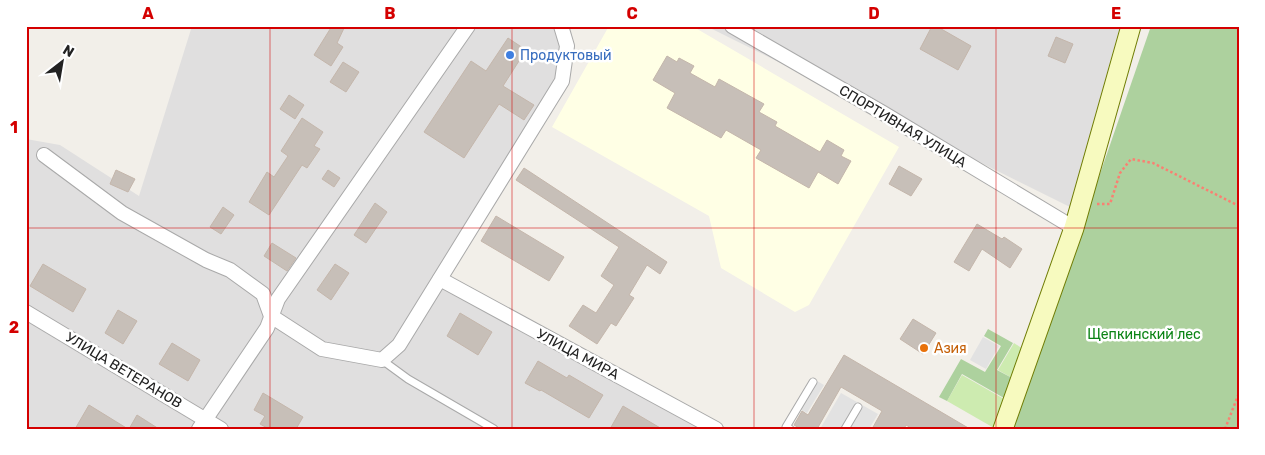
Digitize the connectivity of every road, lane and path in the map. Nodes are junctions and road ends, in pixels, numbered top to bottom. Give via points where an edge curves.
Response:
1 (468, 26) edge
2 (561, 26) edge
3 (732, 26) edge
4 (1131, 26) edge
5 (44, 155) dead end
6 (1080, 205) junction
7 (1239, 206) edge
8 (1074, 228) junction
9 (440, 279) junction
10 (26, 312) edge
11 (271, 316) junction
12 (382, 360) junction
13 (812, 382) dead end
14 (1239, 393) edge
15 (858, 407) dead end
16 (202, 424) edge
17 (221, 429) edge
18 (494, 429) edge
19 (716, 429) edge
20 (790, 429) edge
21 (845, 429) edge
22 (1003, 429) edge
23 (1225, 429) edge

1 - 11 street via 278,299
2 - 9 street via 567,46 562,81
3 - 8 street, СПОРТИВНАЯ УЛИЦА
4 - 6 main road
5 - 11 street via 122,213 230,270 262,294
6 - 7 path via 1110,204 1120,172 1131,159 1153,163
6 - 8 main road
8 - 22 main road
9 - 12 street via 399,345
9 - 19 street, УЛИЦА МИРА
10 - 16 street, УЛИЦА ВЕТЕРАНОВ
11 - 12 street via 322,348
11 - 16 street via 267,328
12 - 18 lane via 408,379
13 - 20 lane via 786,426
14 - 23 path
15 - 21 lane
16 - 17 street, УЛИЦА ВЕТЕРАНОВ

